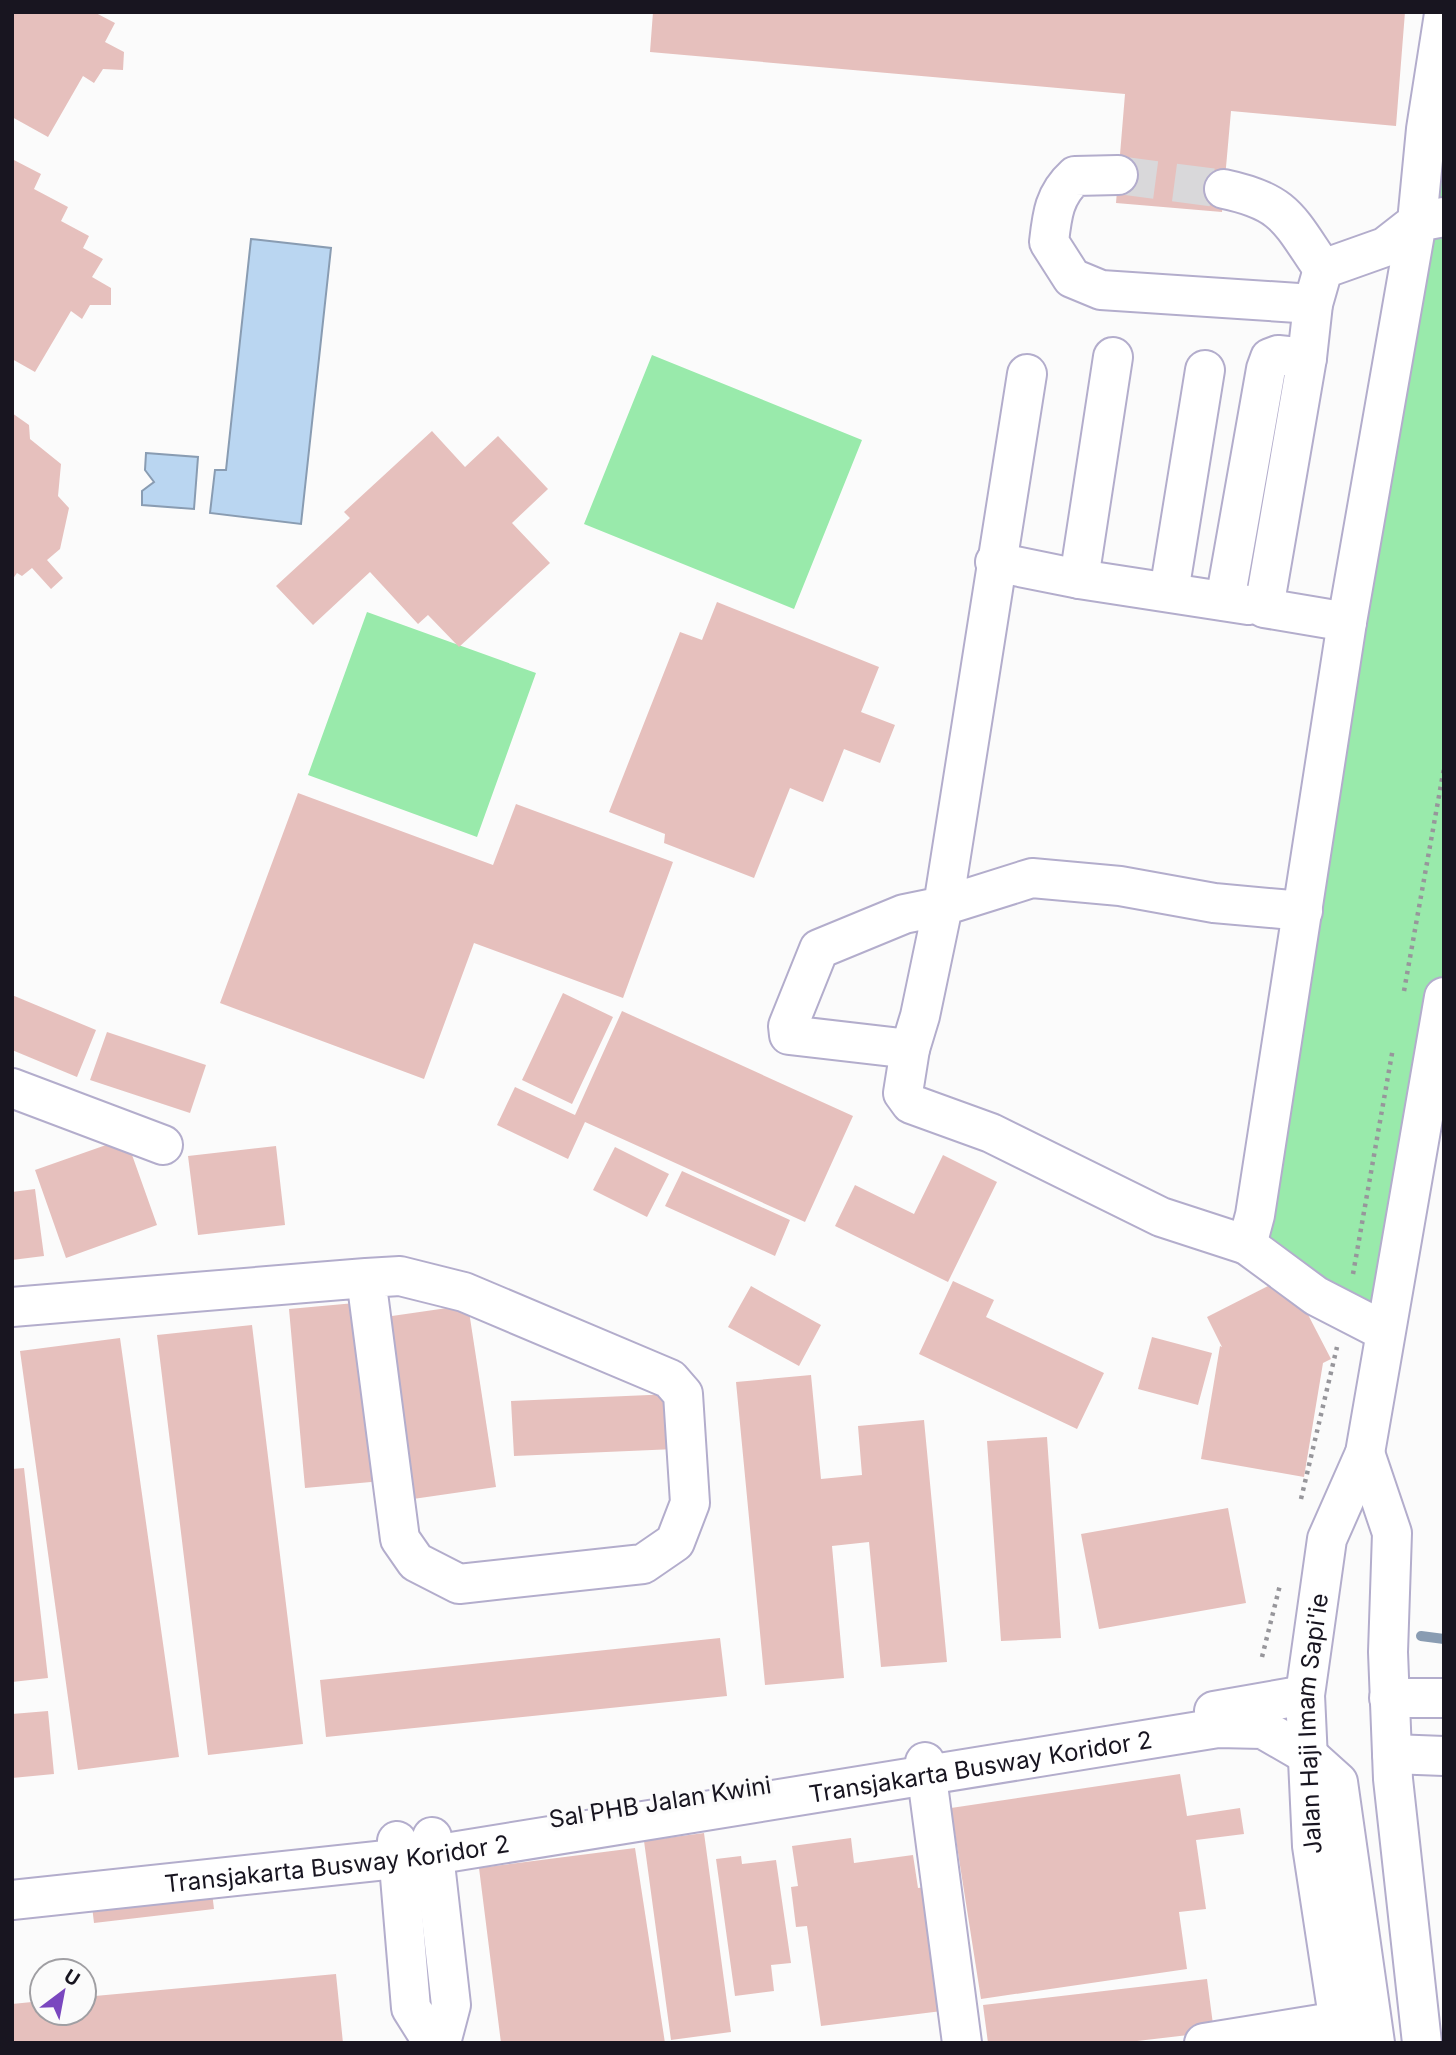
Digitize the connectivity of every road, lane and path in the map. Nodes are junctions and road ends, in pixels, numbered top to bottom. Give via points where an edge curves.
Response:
1 (1444, 14) edge
2 (1118, 175) tunnel mouth
3 (1224, 189) tunnel mouth
4 (1430, 219) edge
5 (1318, 286) junction
6 (1113, 357) dead end
7 (1307, 358) junction
8 (1205, 370) dead end
9 (1027, 374) dead end
10 (995, 562) junction
11 (1079, 579) junction
12 (1169, 592) junction
13 (1225, 601) junction
14 (1264, 608) junction
15 (1347, 622) junction
16 (1444, 768) edge
17 (943, 906) junction
18 (1303, 911) junction
19 (1444, 997) edge
20 (1402, 999) dead end
21 (1395, 1040) dead end
22 (910, 1049) junction
23 (12, 1088) edge
24 (163, 1145) dead end
25 (1248, 1245) junction
26 (366, 1278) junction
27 (12, 1307) edge
28 (1346, 1312) junction
29 (1384, 1331) junction
30 (1365, 1453) junction
31 (1298, 1511) dead end
32 (1282, 1577) dead end
33 (1262, 1657) dead end
34 (1305, 1695) junction
35 (1389, 1698) junction
36 (1444, 1698) edge
37 (1391, 1754) junction
38 (1308, 1755) junction
39 (1444, 1756) edge
40 (926, 1769) junction
41 (415, 1848) junction
42 (12, 1884) edge
43 (12, 1900) edge
44 (1428, 1974) edge
45 (1341, 2032) edge
46 (1265, 2038) edge
47 (1422, 2039) edge
48 (433, 2043) edge
49 (441, 2043) edge
50 (962, 2043) edge
51 (1204, 2043) edge
52 (1376, 2043) edge

1 - 4 street via 1426,129
2 - 5 street via 1075,176 1054,204 1049,243 1072,278 1101,290
3 - 5 street via 1253,195 1282,211
4 - 5 street
4 - 15 street
5 - 7 street
6 - 11 street
7 - 13 street via 1278,355 1270,358 1266,369
7 - 14 street
8 - 12 street
9 - 10 street
10 - 11 street
10 - 17 street
11 - 12 street
12 - 13 street
13 - 14 street
14 - 15 street
15 - 18 street
16 - 20 path
17 - 18 street via 1032,878
17 - 22 street
17 - 22 street via 904,914 819,949 788,1026 789,1035 795,1038
18 - 25 street
19 - 29 street, Jalan Haji Imam Sapi'ie
21 - 28 path
22 - 25 street via 903,1093 911,1104 991,1133 1161,1217
23 - 24 street
25 - 28 street via 1316,1296
26 - 26 street via 400,1276 464,1292 670,1379 684,1394 690,1503 674,1542 643,1564 459,1584 416,1562 400,1539
26 - 27 street
28 - 29 street
28 - 31 path
29 - 30 street, Jalan Haji Imam Sapi'ie
30 - 34 street, Jalan Haji Imam Sapi'ie via 1327,1539
30 - 35 street, Jalan Haji Imam Sapi'ie via 1392,1533
32 - 33 path
34 - 38 street, Jalan Haji Imam Sapi'ie
34 - 40 street
35 - 36 street
35 - 37 street, Jalan Haji Imam Sapi'ie
37 - 39 street
37 - 44 street, Jalan Haji Imam Sapi'ie
38 - 40 street, Transjakarta Busway Koridor 2 via 1263,1729 1218,1728
38 - 45 street, Jalan Haji Imam Sapi'ie via 1312,1846
38 - 52 street, Transjakarta Busway Koridor 2 via 1338,1782
40 - 41 street, Transjakarta Busway Koridor 2
40 - 50 street
41 - 42 street
41 - 43 street, Transjakarta Busway Koridor 2
41 - 48 street via 411,2008
41 - 49 street via 451,2005
44 - 47 street, Jalan Haji Imam Sapi'ie
45 - 46 street
46 - 51 street
47 - 52 street

